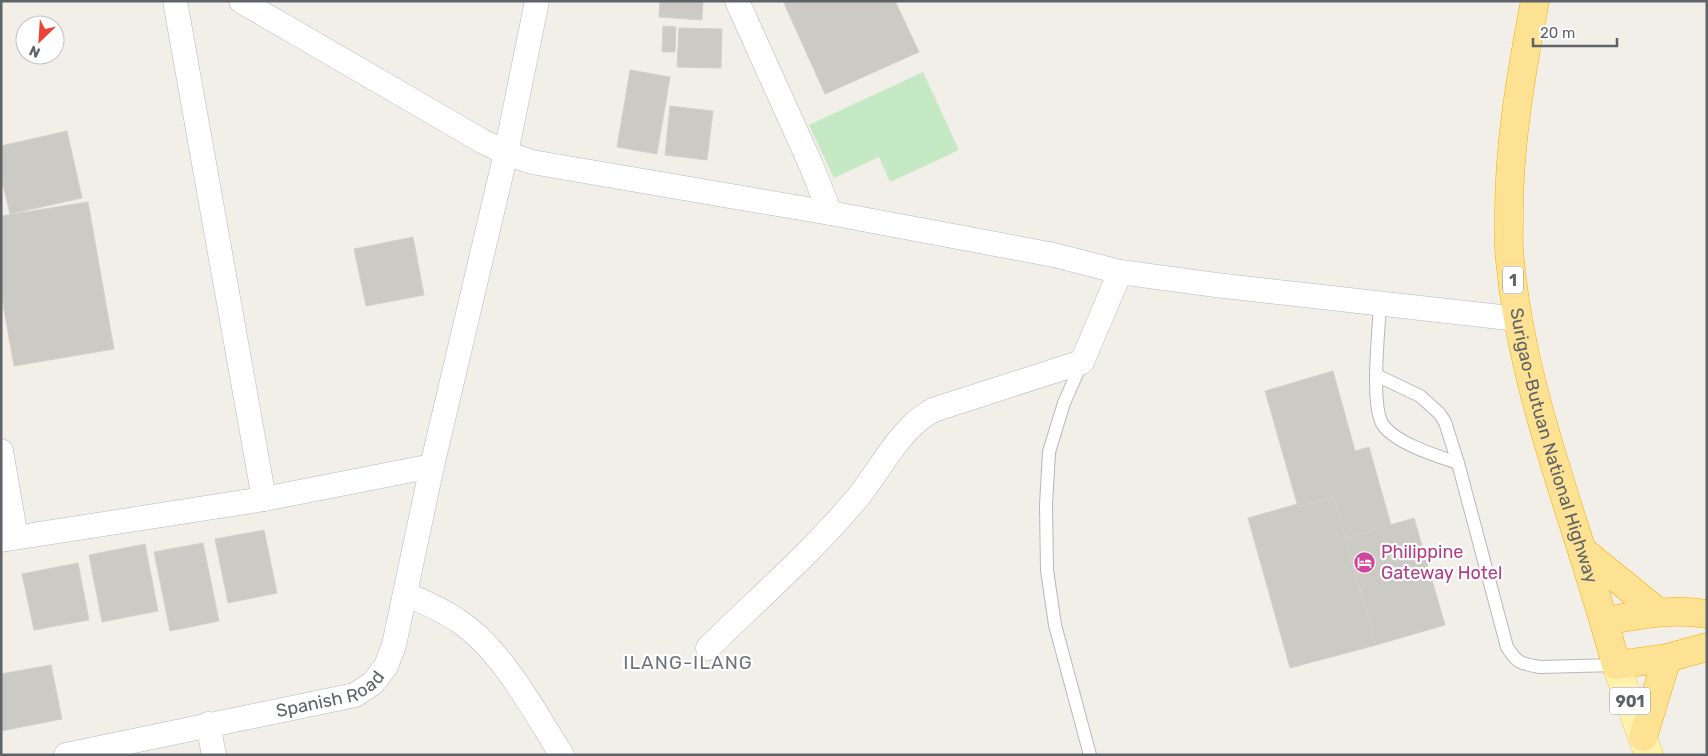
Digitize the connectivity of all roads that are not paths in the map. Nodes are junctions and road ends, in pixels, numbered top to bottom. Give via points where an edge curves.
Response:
1 (175, 1) edge
2 (241, 1) edge
3 (537, 1) edge
4 (737, 1) edge
5 (1535, 1) edge
6 (506, 153) junction
7 (830, 212) junction
8 (1120, 272) junction
9 (1380, 304) junction
10 (1518, 319) junction
11 (1082, 362) junction
12 (1376, 375) junction
13 (1, 451) edge
14 (1458, 463) junction
15 (432, 466) junction
16 (264, 499) junction
17 (9, 539) edge
18 (1583, 551) junction
19 (406, 594) junction
20 (1658, 612) junction
21 (1707, 614) edge
22 (1605, 621) junction
23 (1707, 647) edge
24 (708, 648) dead end
25 (1668, 658) junction
26 (1616, 665) junction
27 (208, 724) junction
28 (1646, 746) edge
29 (66, 755) edge
30 (214, 755) edge
31 (562, 755) edge
32 (1090, 755) edge

1 - 16 street
2 - 6 street
3 - 6 street, Spanish Road
4 - 7 street
5 - 10 highway, Surigao-Butuan National Highway / 1 via 1518,97 1509,188 1510,259
6 - 7 street via 562,168
6 - 15 street, Spanish Road
7 - 8 street
8 - 9 street
8 - 11 street
9 - 10 street
9 - 12 lane
10 - 18 highway, Surigao-Butuan National Highway / 1 via 1539,410
11 - 24 street via 934,410 916,422 827,530
11 - 32 lane via 1064,403 1050,452 1046,505 1047,570 1055,625
12 - 14 lane via 1420,396 1440,412
12 - 14 lane via 1378,412 1383,426 1421,450
13 - 17 street
14 - 26 lane via 1507,647 1515,660 1540,667
15 - 16 street
15 - 19 street, Spanish Road
16 - 17 street
18 - 20 highway
18 - 22 highway, Surigao-Butuan National Highway / 1
19 - 27 street, Spanish Road via 394,645 386,666 374,683 356,694
19 - 31 street via 458,620 482,640 503,663
20 - 21 highway
20 - 22 highway
22 - 26 highway, Surigao-Butuan National Highway / 1
23 - 25 highway
25 - 26 highway
25 - 28 highway
26 - 28 main road, 901
27 - 29 street, Spanish Road
27 - 30 street

